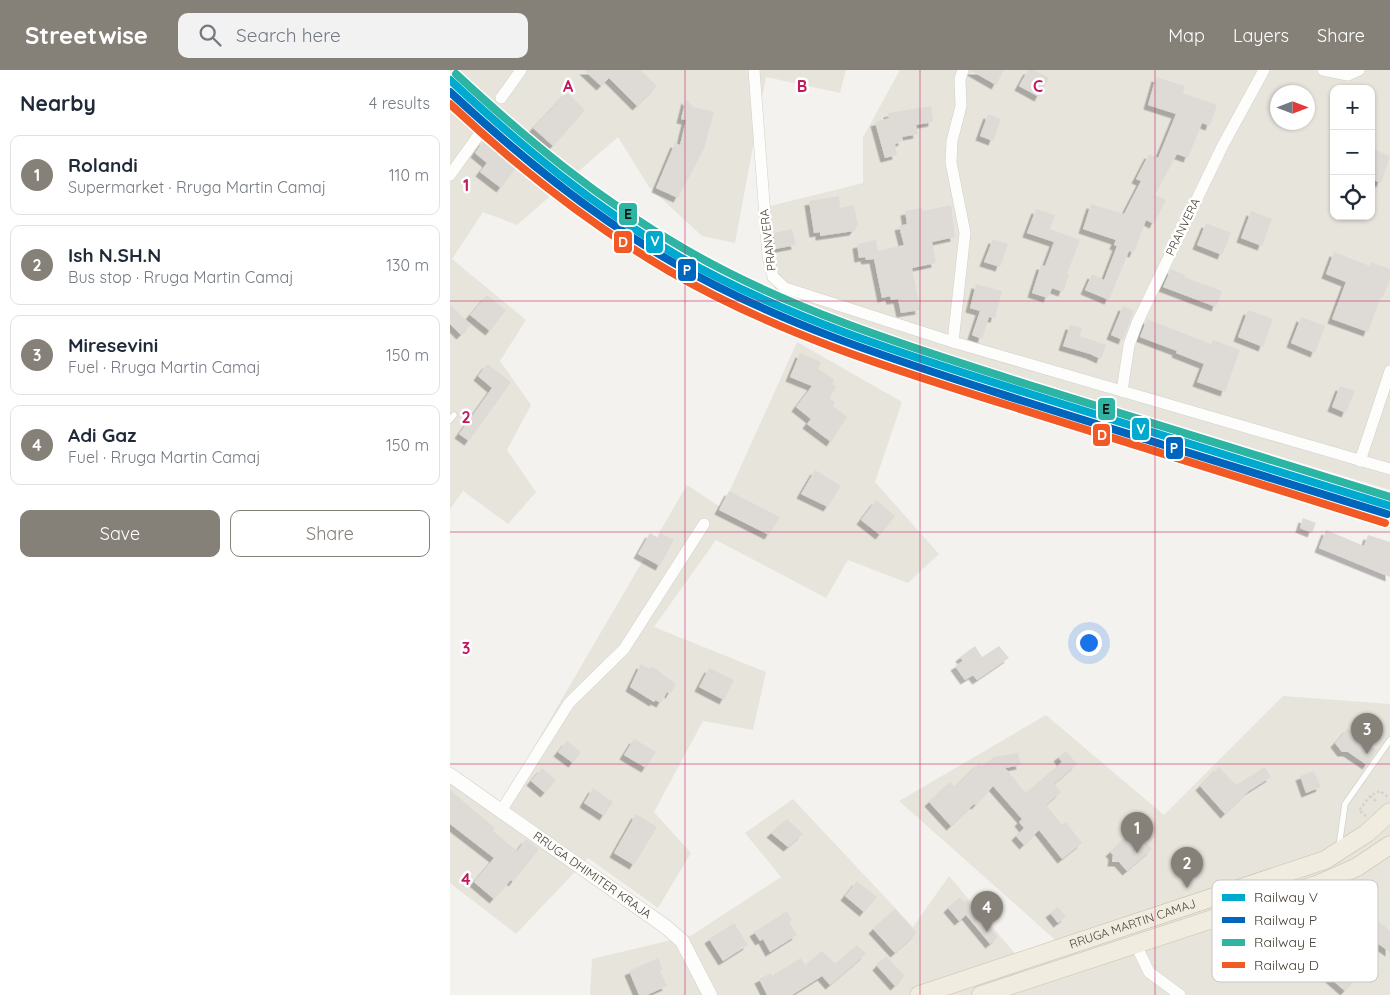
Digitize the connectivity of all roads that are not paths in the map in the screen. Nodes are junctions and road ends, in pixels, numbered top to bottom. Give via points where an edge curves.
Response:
1 (521, 70) edge
2 (754, 70) edge
3 (963, 70) edge
4 (1264, 70) edge
5 (1323, 70) edge
6 (1359, 70) edge
7 (450, 98) edge
8 (501, 98) dead end
9 (450, 174) edge
10 (953, 342) junction
11 (1390, 371) edge
12 (1122, 391) junction
13 (1360, 461) junction
14 (1390, 469) edge
15 (704, 524) dead end
16 (1390, 740) edge
17 (450, 775) edge
18 (1384, 807) edge
19 (501, 811) junction
20 (1390, 845) edge
21 (1338, 853) junction
22 (1266, 880) edge
23 (1328, 880) edge
24 (1212, 898) edge
25 (1212, 918) edge
26 (1135, 943) junction
27 (710, 995) edge
28 (919, 995) edge
29 (981, 995) edge
30 (1180, 995) edge

1 - 8 street
2 - 10 street, PRANVERA via 768,256 773,277 786,288
3 - 10 street via 961,106 952,141 951,162 964,233
4 - 12 street, PRANVERA via 1222,145 1137,323 1129,345
5 - 6 street via 1348,75
7 - 9 street via 483,129
10 - 12 street, PRANVERA
11 - 13 street
12 - 13 street, PRANVERA
13 - 14 street, PRANVERA
15 - 19 street via 624,649 569,703
16 - 21 lane via 1345,804
17 - 19 street, RRUGA DHIMITER KRAJA
18 - 21 highway, RRUGA MARTIN CAMAJ via 1376,825
19 - 27 street, RRUGA DHIMITER KRAJA via 682,941
20 - 23 highway, RRUGA MARTIN CAMAJ via 1365,863
21 - 22 highway, RRUGA MARTIN CAMAJ
24 - 28 highway, RRUGA MARTIN CAMAJ
25 - 26 highway, RRUGA MARTIN CAMAJ
26 - 29 highway, RRUGA MARTIN CAMAJ
26 - 30 street via 1148,972

